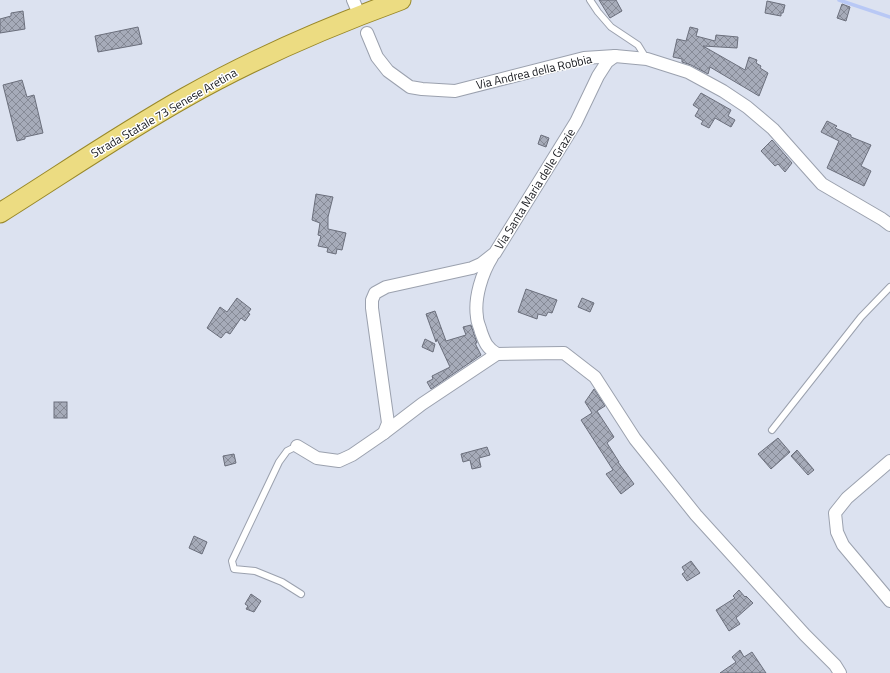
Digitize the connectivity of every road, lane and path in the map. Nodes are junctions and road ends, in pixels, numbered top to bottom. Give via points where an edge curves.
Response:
1 (401, 0) edge
2 (590, 0) edge
3 (367, 33) dead end
4 (615, 56) junction
5 (647, 59) junction
6 (0, 213) edge
7 (890, 225) edge
8 (495, 253) junction
9 (890, 287) edge
10 (497, 354) junction
11 (772, 430) dead end
12 (384, 433) junction
13 (297, 446) joint
14 (890, 461) edge
15 (301, 594) dead end
16 (890, 601) edge
17 (840, 673) edge

1 - 6 main road, Strada Statale 73 Senese Aretina via 356,16 236,70 139,125
2 - 5 lane via 611,27 638,45
3 - 4 street, Via Andrea della Robbia via 377,57 388,71 410,87 422,89 455,91 584,58
4 - 5 street, Via Andrea della Robbia
4 - 8 street, Via Santa Maria delle Grazie via 607,62 598,76 576,122
5 - 7 street, Via Andrea della Robbia via 688,72 747,107 772,129 822,184
8 - 10 street via 480,284 476,317 484,341 490,350
8 - 12 street, Via Santa Maria delle Grazie via 472,268 386,287 375,293 372,308 388,423
9 - 11 lane via 861,317
10 - 12 street
10 - 17 street via 564,352 595,377 635,439 696,515
12 - 13 street via 339,461 317,458
13 - 15 lane via 287,451 278,462 232,561 234,569 255,570
14 - 16 street via 847,498 835,513 837,532 843,545

